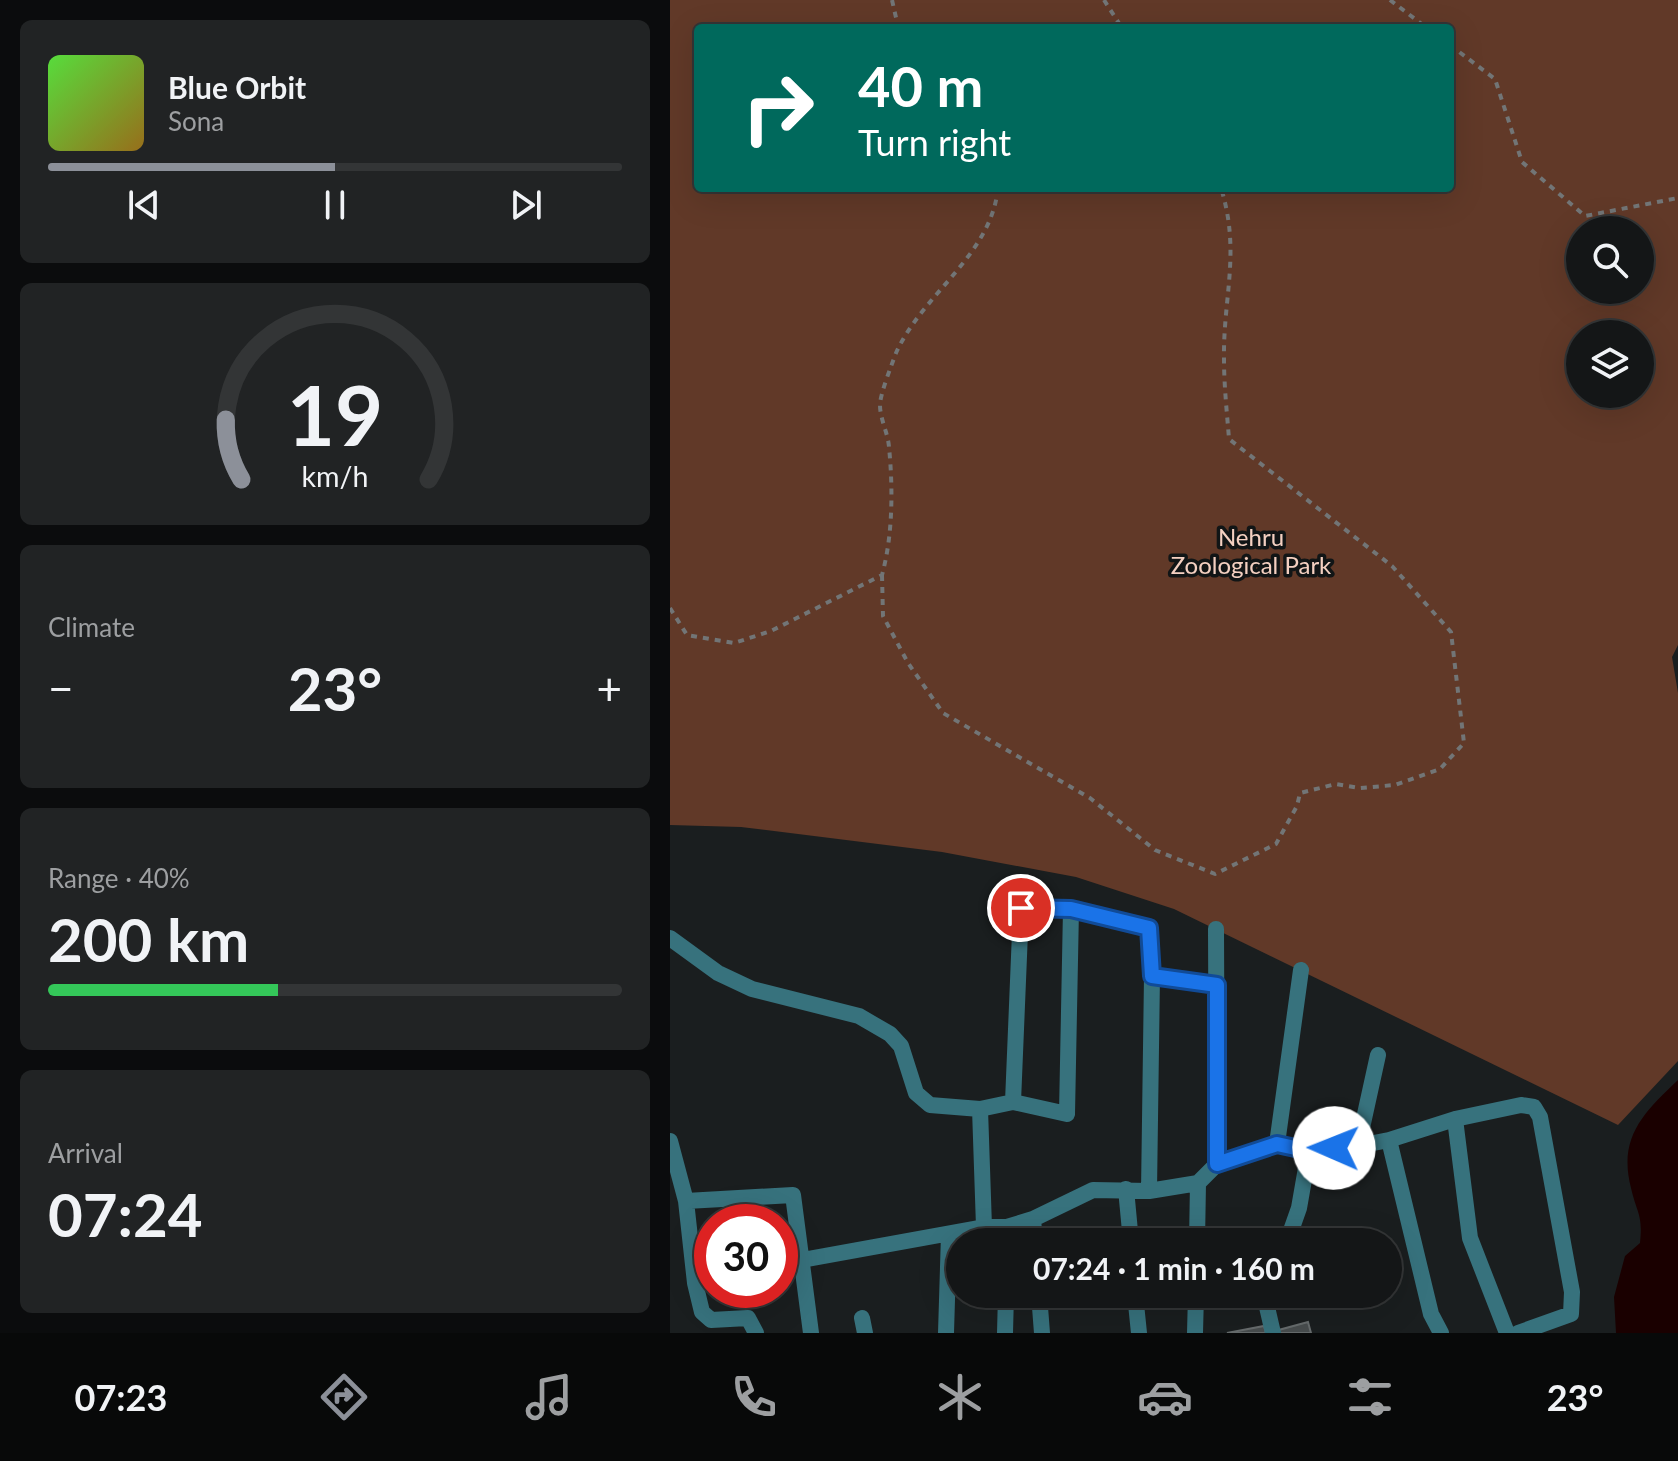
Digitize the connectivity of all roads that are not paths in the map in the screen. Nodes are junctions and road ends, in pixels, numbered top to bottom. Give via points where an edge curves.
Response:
1 (1071, 909) junction
2 (1216, 929) dead end
3 (670, 938) edge
4 (1301, 970) dead end
5 (1152, 976) junction
6 (1217, 985) junction
7 (1378, 1055) dead end
8 (1013, 1102) junction
9 (980, 1109) junction
10 (1455, 1119) junction
11 (1389, 1140) junction
12 (670, 1141) edge
13 (1277, 1144) junction
14 (1358, 1146) junction
15 (1309, 1151) junction
16 (1217, 1164) junction
17 (1198, 1183) junction
18 (1126, 1189) junction
19 (1149, 1191) junction
20 (686, 1201) junction
21 (1033, 1219) junction
22 (984, 1227) junction
23 (979, 1228) edge
24 (987, 1228) edge
25 (1017, 1228) edge
26 (1034, 1228) edge
27 (1130, 1228) edge
28 (1197, 1228) edge
29 (1292, 1228) edge
30 (946, 1235) edge
31 (803, 1259) junction
32 (798, 1260) edge
33 (694, 1274) edge
34 (701, 1308) edge
35 (947, 1308) edge
36 (1006, 1308) edge
37 (1040, 1308) edge
38 (1136, 1308) edge
39 (1196, 1308) edge
40 (1267, 1308) edge
41 (756, 1333) edge
42 (811, 1333) edge
43 (946, 1333) edge
44 (1005, 1333) edge
45 (1042, 1333) edge
46 (1139, 1333) edge
47 (1195, 1333) edge
48 (1273, 1333) edge
49 (1441, 1333) edge
50 (1507, 1333) edge
51 (1518, 1333) edge

1 - 5 street via 1149,928
1 - 8 street via 1021,908
1 - 8 street via 1067,1114
2 - 6 street
3 - 9 street via 718,973 752,989 859,1016 901,1046 916,1093 930,1105
4 - 13 street
5 - 6 street
5 - 19 street
6 - 16 street
7 - 14 street
8 - 9 street
9 - 22 street
10 - 11 street
10 - 50 street via 1470,1238
10 - 51 street via 1521,1105 1534,1107 1540,1117 1572,1292 1571,1314
11 - 14 street
11 - 49 street via 1431,1314
12 - 20 street
13 - 15 street
13 - 16 street
14 - 15 street
15 - 29 street
16 - 17 street
17 - 19 street
17 - 28 street
18 - 19 street
18 - 21 street via 1093,1190
18 - 27 street
20 - 31 street via 793,1195
20 - 33 street
21 - 25 street
21 - 26 street
22 - 23 street
22 - 24 street
30 - 31 street
31 - 32 street
31 - 42 street
34 - 41 street via 711,1320 748,1318
35 - 43 street
36 - 44 street
37 - 45 street
38 - 46 street
39 - 47 street
40 - 48 street

